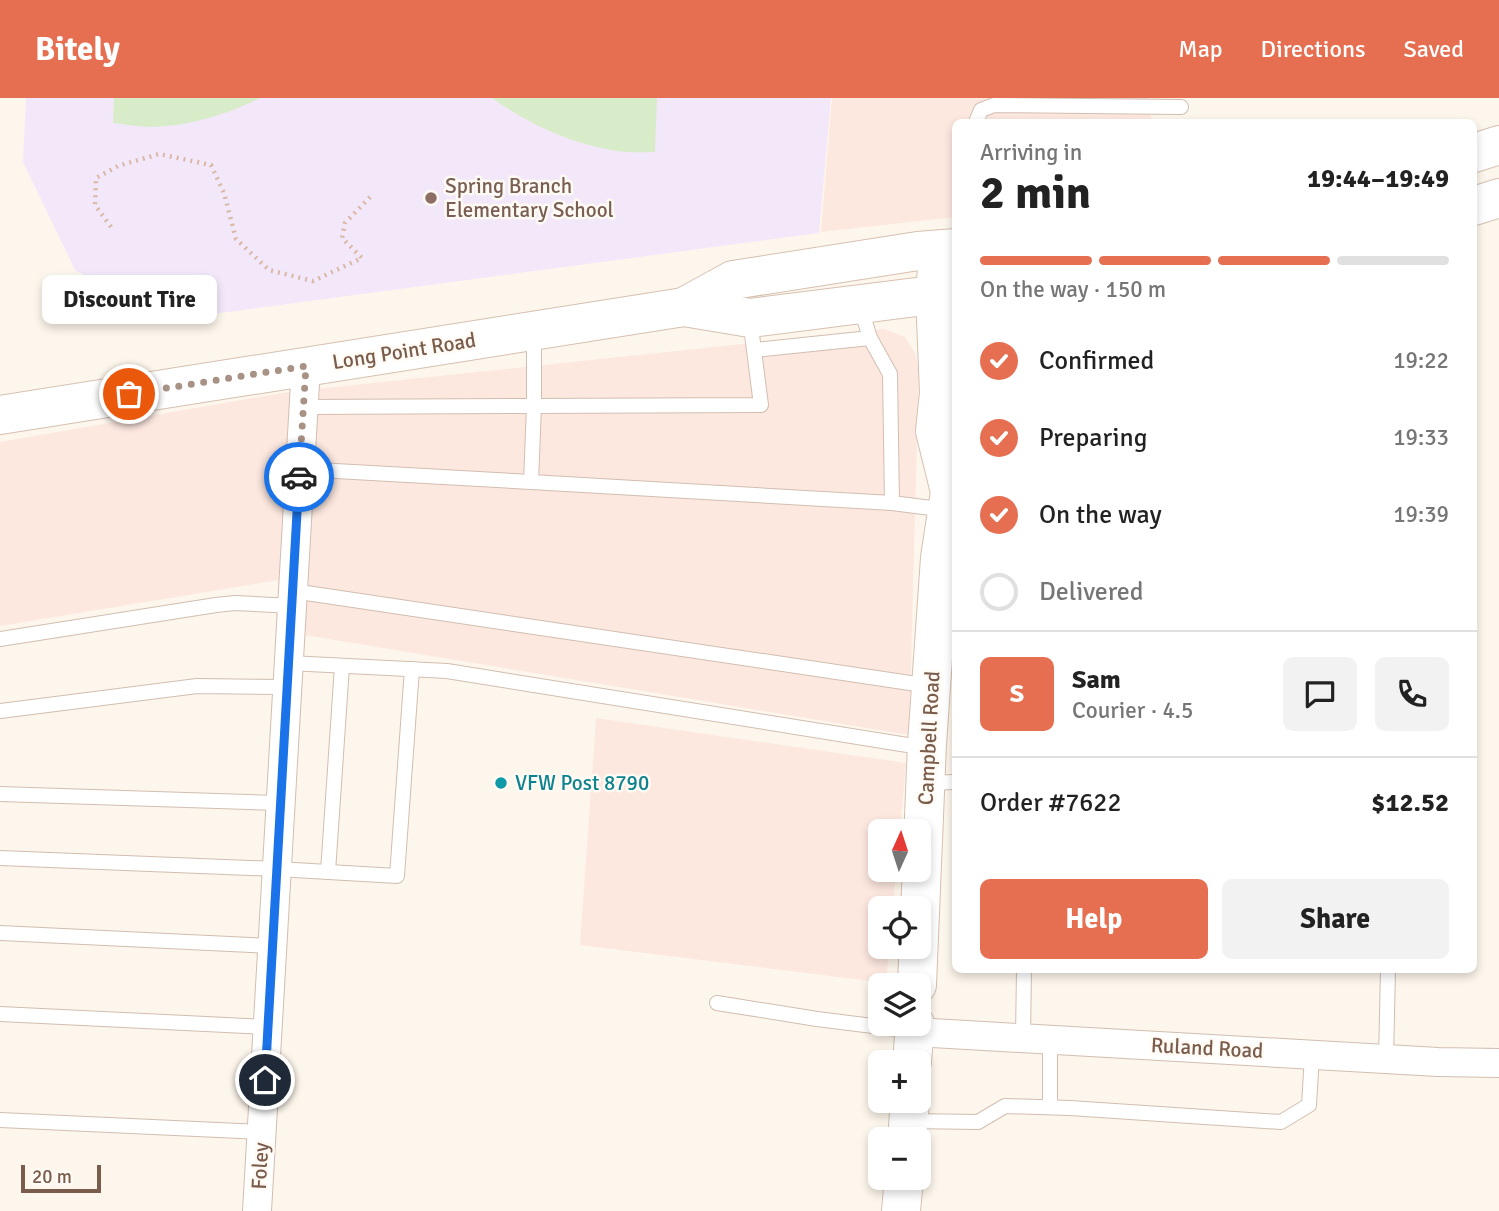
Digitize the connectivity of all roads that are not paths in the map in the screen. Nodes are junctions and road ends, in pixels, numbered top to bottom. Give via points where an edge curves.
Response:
1 (1181, 107) dead end
2 (977, 119) edge
3 (1499, 145) edge
4 (1477, 152) edge
5 (1499, 198) edge
6 (1477, 205) edge
7 (947, 249) edge
8 (945, 293) edge
9 (684, 307) junction
10 (865, 321) junction
11 (534, 331) junction
12 (752, 334) junction
13 (306, 366) junction
14 (534, 406) junction
15 (303, 407) junction
16 (0, 415) edge
17 (300, 469) junction
18 (531, 482) junction
19 (951, 495) edge
20 (892, 503) junction
21 (948, 563) edge
22 (293, 598) junction
23 (0, 639) edge
24 (342, 666) junction
25 (412, 669) junction
26 (288, 675) junction
27 (931, 687) junction
28 (0, 711) edge
29 (936, 771) edge
30 (0, 794) edge
31 (281, 803) junction
32 (0, 859) edge
33 (277, 869) junction
34 (328, 872) junction
35 (0, 933) edge
36 (272, 946) junction
37 (918, 973) edge
38 (1025, 973) edge
39 (1388, 973) edge
40 (717, 1003) dead end
41 (0, 1014) edge
42 (268, 1027) junction
43 (1037, 1038) junction
44 (914, 1039) edge
45 (1312, 1055) junction
46 (1386, 1059) junction
47 (1499, 1063) edge
48 (1050, 1107) junction
49 (0, 1120) edge
50 (908, 1120) edge
51 (262, 1132) junction
52 (903, 1190) edge
53 (257, 1211) edge
54 (901, 1211) edge

1 - 2 lane via 994,105 981,110
3 - 4 main road
5 - 6 main road
7 - 8 main road, Campbell Road
7 - 9 main road, Long Point Road via 733,280
8 - 10 main road, Long Point Road
8 - 19 main road, Campbell Road via 935,431
9 - 11 main road, Long Point Road
9 - 12 main road, Long Point Road
10 - 12 main road, Long Point Road
10 - 20 lane via 890,374
11 - 13 main road, Long Point Road
11 - 14 lane
12 - 14 lane via 761,405
13 - 15 street, Foley
13 - 16 main road, Long Point Road
14 - 15 lane
14 - 18 lane
15 - 17 street, Foley
17 - 18 lane
17 - 22 street, Foley
18 - 20 lane
19 - 20 lane
19 - 21 main road, Campbell Road
21 - 27 main road, Campbell Road
22 - 23 lane via 216,605
22 - 26 street, Foley
22 - 27 lane
24 - 25 lane
24 - 26 lane
24 - 34 lane
25 - 29 lane via 447,671
25 - 34 lane via 397,876
26 - 28 lane
26 - 31 street, Foley
27 - 29 main road, Campbell Road
29 - 37 main road, Campbell Road
30 - 31 lane
31 - 33 street, Foley
32 - 33 lane
33 - 34 lane
33 - 36 street, Foley
35 - 36 lane
36 - 42 street, Foley
38 - 43 lane
39 - 46 lane
40 - 44 lane
41 - 42 lane
42 - 51 street, Foley
43 - 44 street, Ruland Road
43 - 45 street, Ruland Road
43 - 48 lane
45 - 46 street, Ruland Road
45 - 48 lane via 1309,1105 1281,1122
46 - 47 street, Ruland Road
48 - 50 lane via 1005,1106 978,1122
49 - 51 lane
51 - 53 street, Foley
52 - 54 main road

